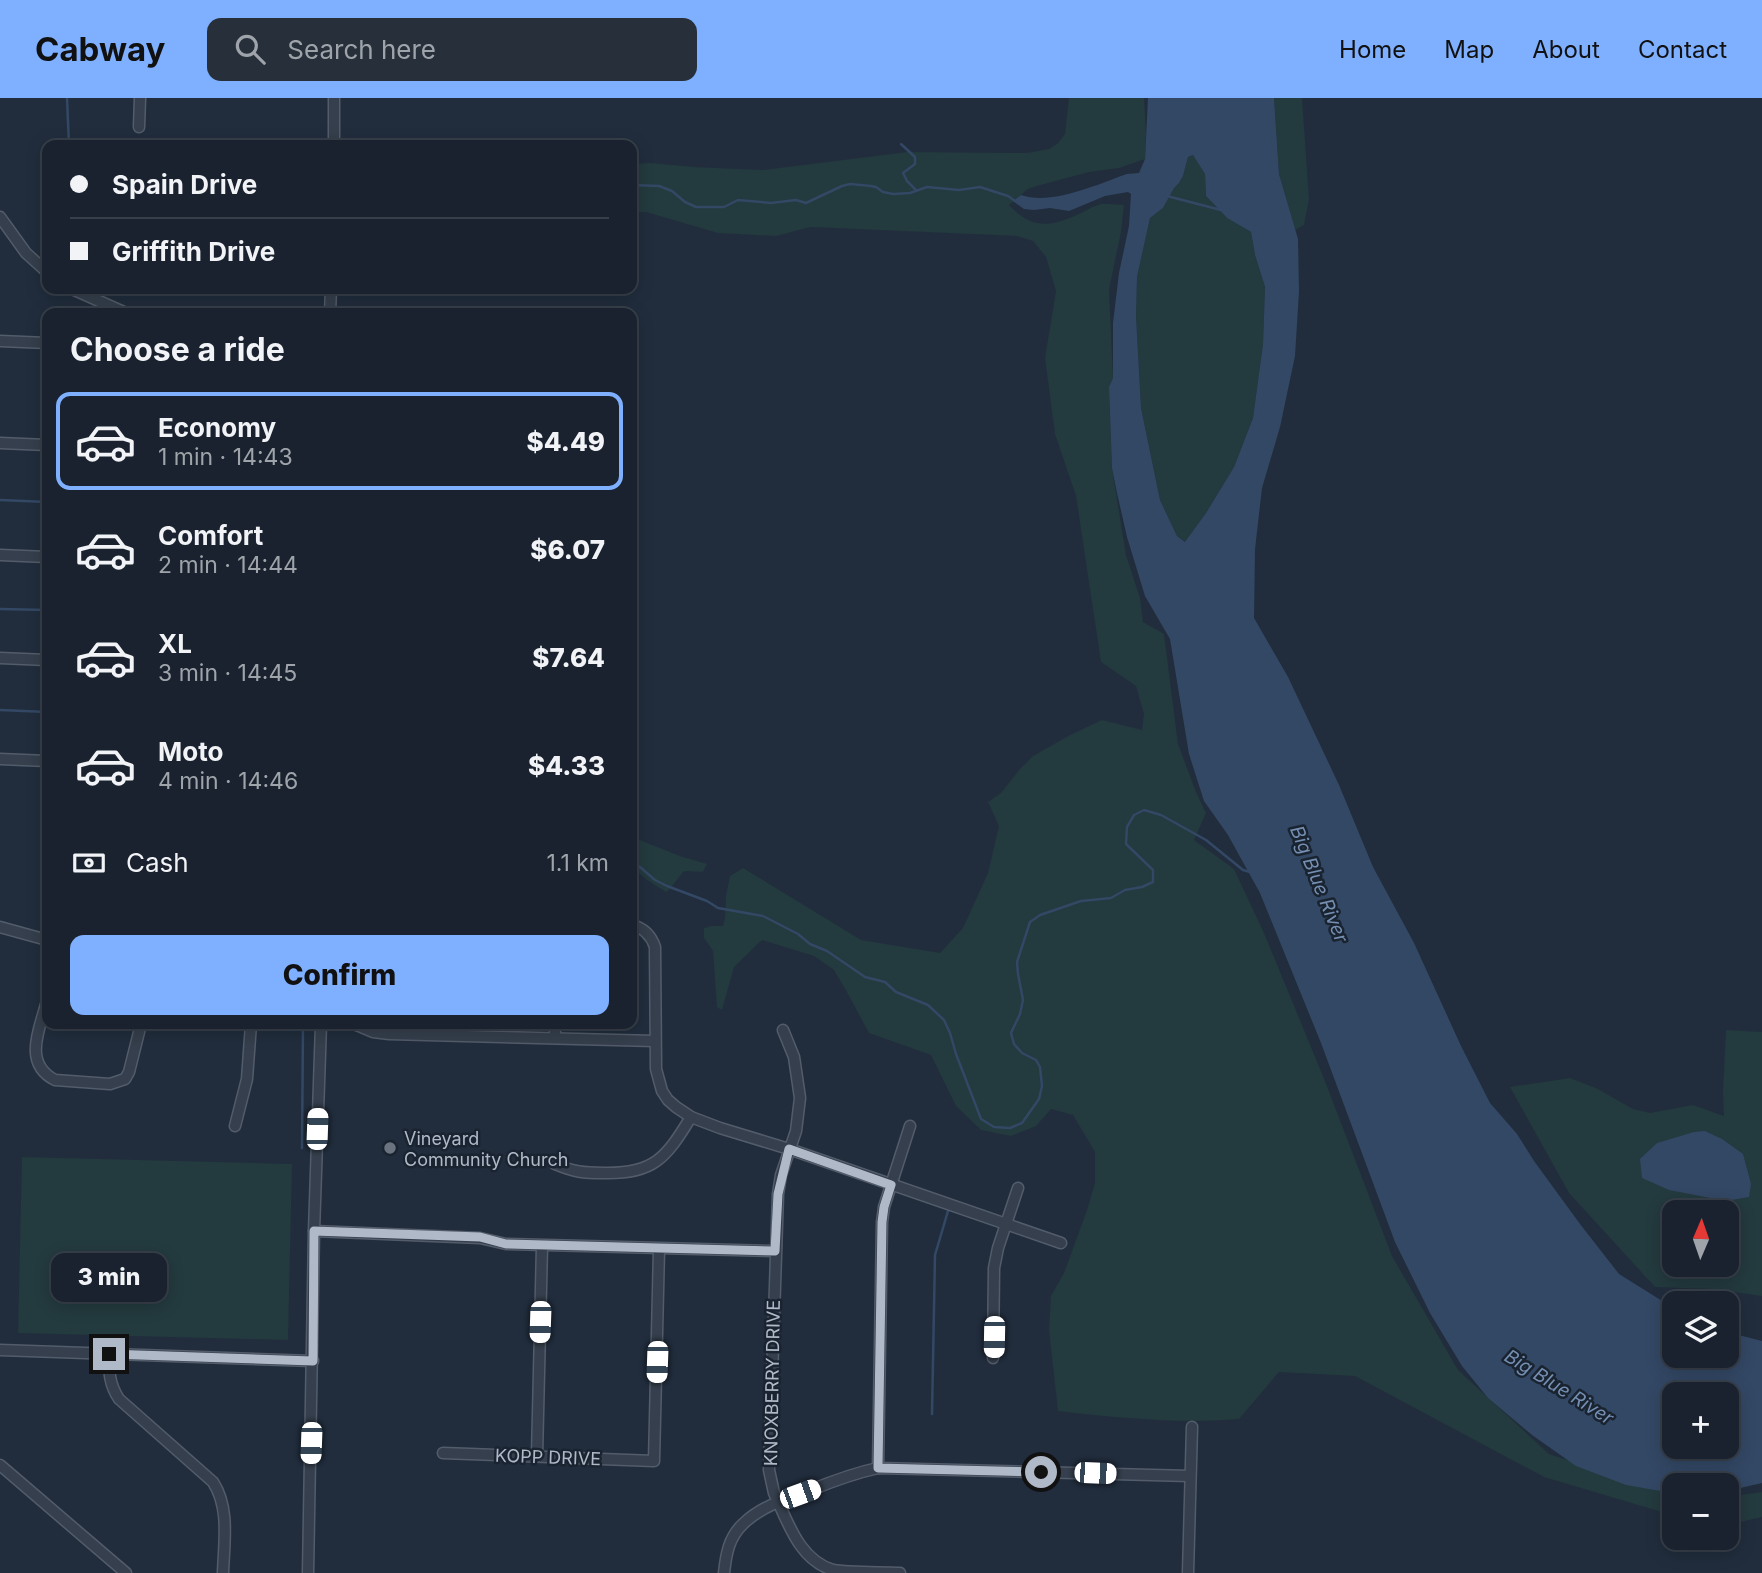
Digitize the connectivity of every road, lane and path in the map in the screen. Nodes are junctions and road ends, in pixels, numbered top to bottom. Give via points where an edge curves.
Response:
1 (139, 98) edge
2 (334, 98) edge
3 (139, 127) dead end
4 (334, 140) edge
5 (0, 217) edge
6 (42, 267) edge
7 (83, 294) edge
8 (115, 308) edge
9 (0, 341) edge
10 (42, 343) edge
11 (0, 443) edge
12 (42, 445) edge
13 (0, 555) edge
14 (42, 557) edge
15 (0, 657) edge
16 (42, 660) edge
17 (0, 759) edge
18 (42, 761) edge
19 (0, 927) edge
20 (637, 927) edge
21 (42, 939) edge
22 (42, 1021) edge
23 (140, 1029) edge
24 (251, 1029) edge
25 (321, 1029) edge
26 (366, 1029) edge
27 (555, 1029) edge
28 (783, 1030) dead end
29 (555, 1037) junction
30 (655, 1041) junction
31 (691, 1117) junction
32 (234, 1126) dead end
33 (910, 1126) dead end
34 (789, 1149) junction
35 (555, 1164) dead end
36 (891, 1185) junction
37 (1018, 1188) dead end
38 (1006, 1224) junction
39 (314, 1231) junction
40 (1061, 1243) dead end
41 (542, 1246) junction
42 (659, 1248) junction
43 (775, 1251) junction
44 (0, 1350) edge
45 (109, 1354) junction
46 (993, 1357) dead end
47 (313, 1361) junction
48 (1192, 1427) dead end
49 (443, 1453) dead end
50 (537, 1456) junction
51 (0, 1465) edge
52 (878, 1468) junction
53 (1191, 1476) junction
54 (778, 1502) junction
55 (126, 1573) edge
56 (223, 1573) edge
57 (308, 1573) edge
58 (724, 1573) edge
59 (900, 1573) edge
60 (1188, 1573) edge

1 - 3 street
2 - 4 street
5 - 6 street
7 - 8 street
9 - 10 street
11 - 12 street
13 - 14 street
15 - 16 street
17 - 18 street
19 - 21 street
20 - 30 street via 655,947
22 - 23 street via 35,1050 38,1065 55,1080 110,1084 125,1079
24 - 32 street via 247,1079
25 - 39 street
26 - 29 street via 389,1034
27 - 29 street
28 - 34 street, KNOXBERRY DRIVE via 794,1057 800,1098
29 - 30 street
30 - 31 street via 662,1091
31 - 34 street
31 - 35 street via 661,1159 639,1171 574,1172
33 - 36 street
34 - 36 street
34 - 43 street, KNOXBERRY DRIVE via 778,1194
36 - 38 street
36 - 52 street via 882,1222
37 - 38 street
38 - 40 street
38 - 46 street via 995,1268
39 - 41 street via 480,1237
39 - 47 street
41 - 42 street
41 - 50 street
42 - 43 street
42 - 50 street, KOPP DRIVE via 654,1461
43 - 54 street, KNOXBERRY DRIVE via 769,1470
44 - 45 street
45 - 47 street
45 - 56 street via 109,1375 119,1399 220,1492 224,1505
47 - 57 street
48 - 53 street
49 - 50 street, KOPP DRIVE
51 - 55 street
52 - 53 street
52 - 54 street
53 - 60 street
54 - 58 street via 742,1525 730,1542
54 - 59 street, KNOXBERRY DRIVE via 799,1544 820,1564 838,1571

